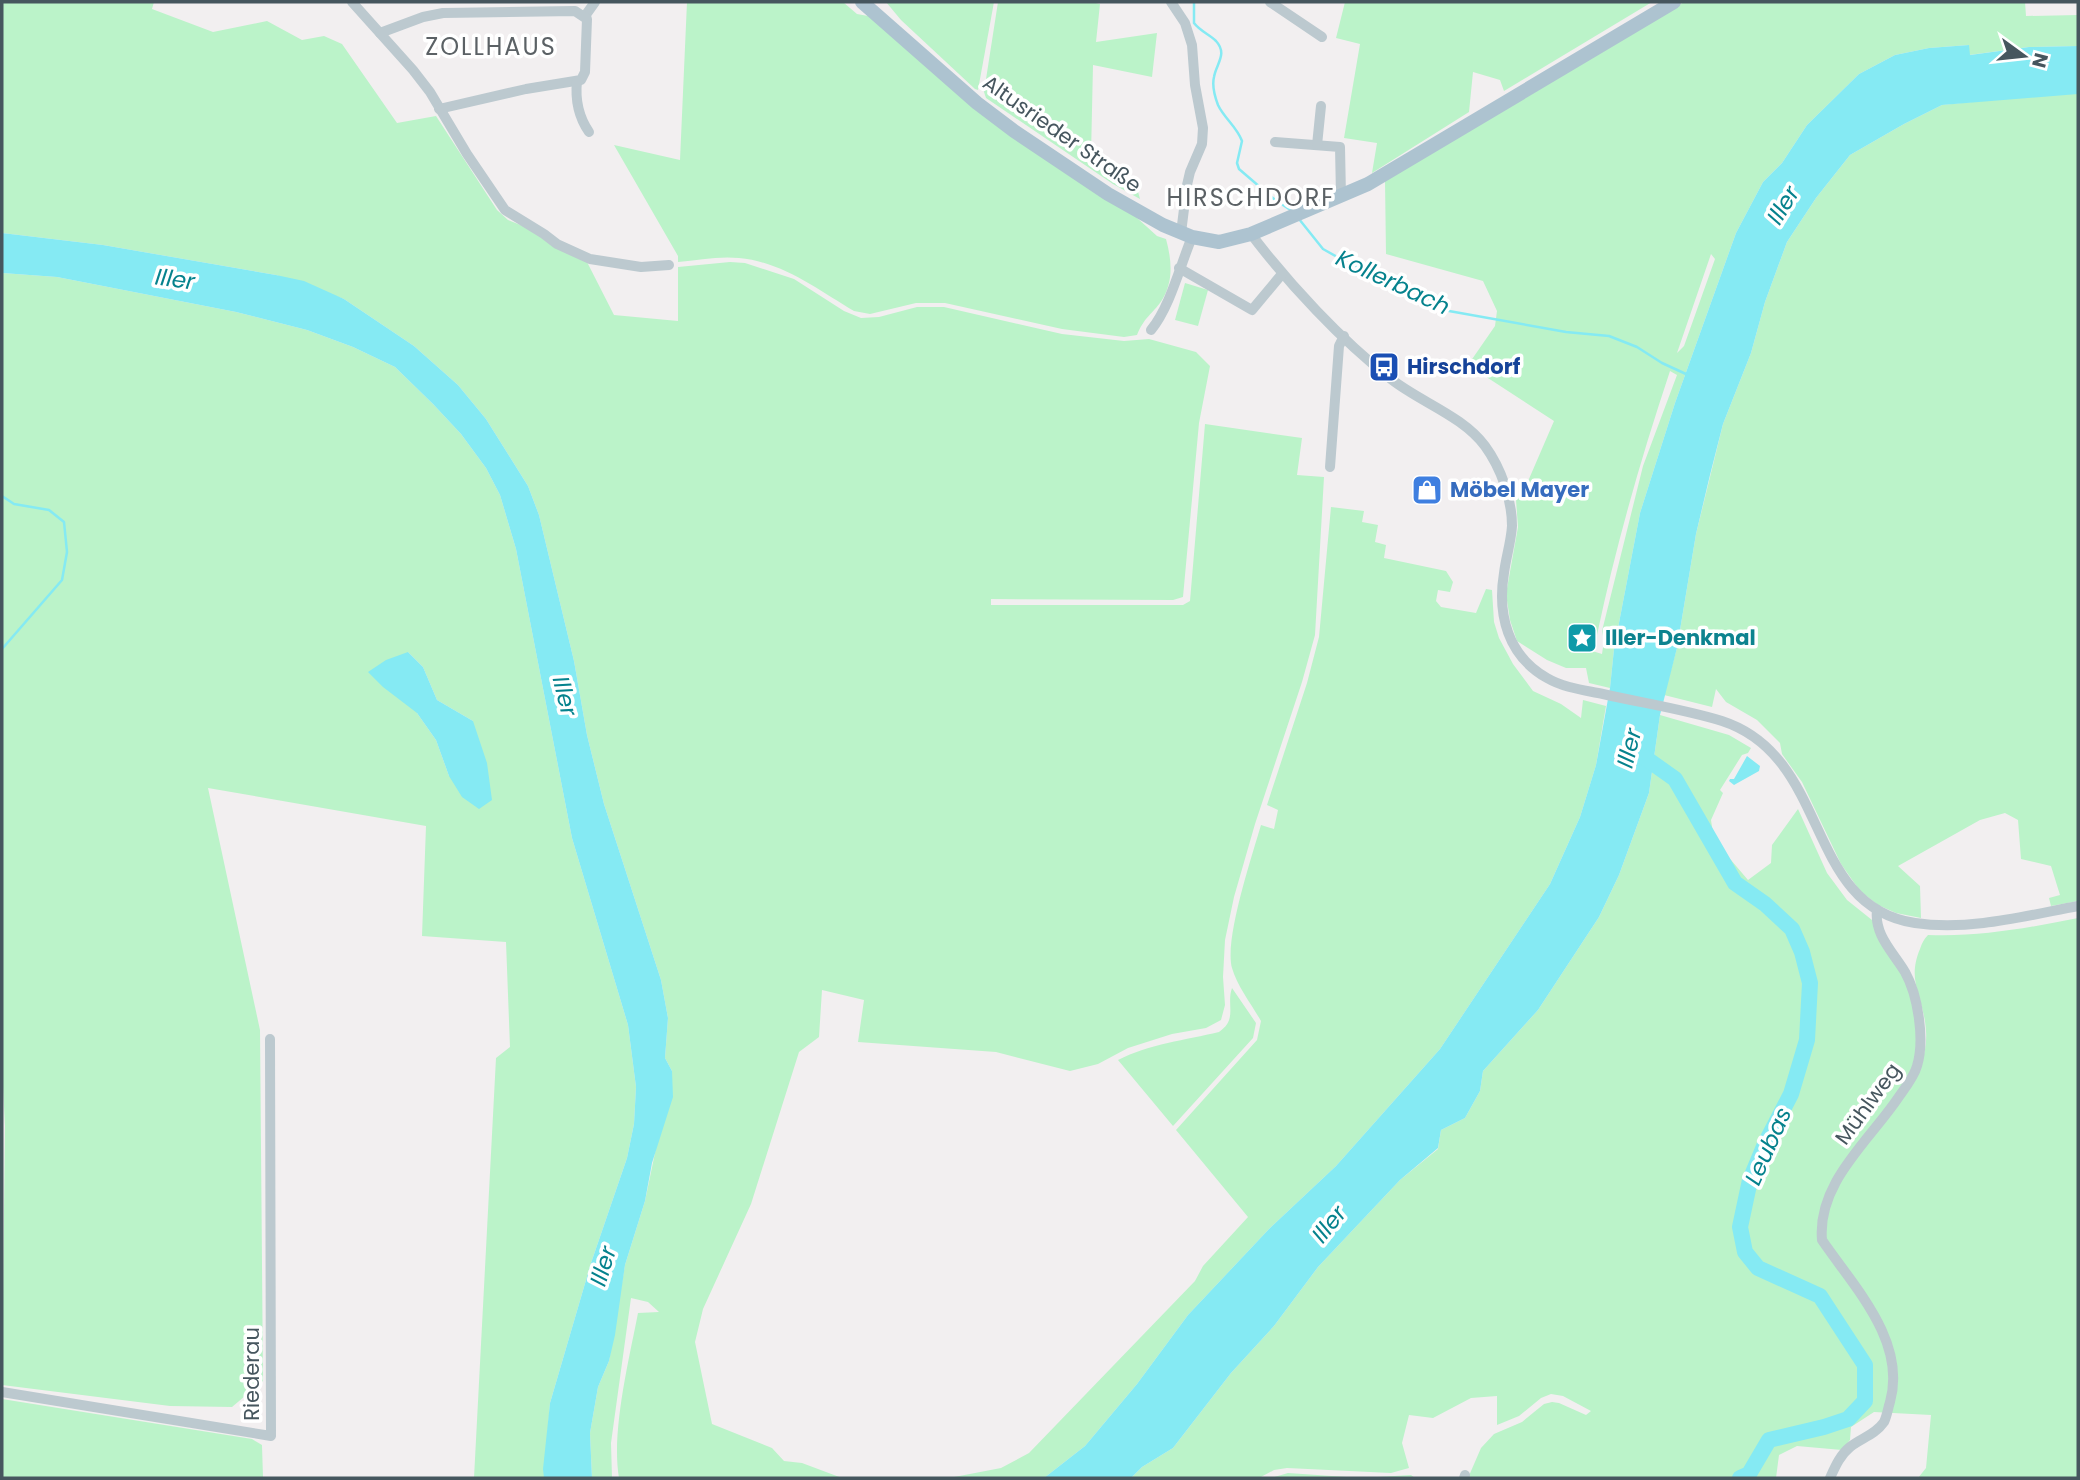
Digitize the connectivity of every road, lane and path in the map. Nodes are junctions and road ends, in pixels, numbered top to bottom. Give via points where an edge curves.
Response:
1 (352, 2) edge
2 (595, 2) edge
3 (862, 2) edge
4 (1171, 2) edge
5 (1270, 2) edge
6 (1674, 2) edge
7 (585, 16) junction
8 (380, 33) junction
9 (1322, 37) dead end
10 (577, 81) junction
11 (1321, 106) dead end
12 (439, 108) junction
13 (589, 132) dead end
14 (1275, 142) dead end
15 (1317, 145) junction
16 (1341, 196) junction
17 (1251, 234) junction
18 (1187, 235) junction
19 (669, 265) dead end
20 (1180, 268) junction
21 (1282, 274) junction
22 (1151, 330) dead end
23 (1344, 336) junction
24 (1330, 467) dead end
25 (2078, 906) edge
26 (1877, 910) junction
27 (270, 1039) dead end
28 (2, 1392) edge
29 (1830, 1478) edge

1 - 8 street
2 - 7 street
3 - 18 main road, Altusrieder Straße via 1014,131 1108,194
4 - 18 street via 1192,45 1203,128 1187,185
5 - 9 street
6 - 16 main road, Altusrieder Straße
7 - 8 street via 549,10 443,13
7 - 10 street via 585,72
8 - 12 street via 422,80
10 - 12 street
10 - 13 street via 578,112
11 - 15 street
12 - 19 street via 505,211 556,244 590,259 641,267
14 - 15 street
15 - 16 street via 1340,147
16 - 17 main road, Altusrieder Straße
17 - 18 main road, Altusrieder Straße via 1219,242
17 - 21 street
18 - 20 street
20 - 21 street via 1252,310
20 - 22 street
21 - 23 street
23 - 24 street via 1339,346
23 - 26 street via 1405,390 1459,423 1486,447 1511,507 1501,606 1508,634 1532,668 1561,684 1733,724 1760,741 1796,783 1845,881
25 - 26 street via 1952,925 1913,922
26 - 29 street, Mühlweg via 1879,930 1906,974 1916,1005 1919,1058 1906,1087 1833,1184 1823,1216 1822,1240 1884,1330 1894,1368 1892,1394 1885,1421 1869,1437 1850,1446
27 - 28 street, Riederau via 271,1436

